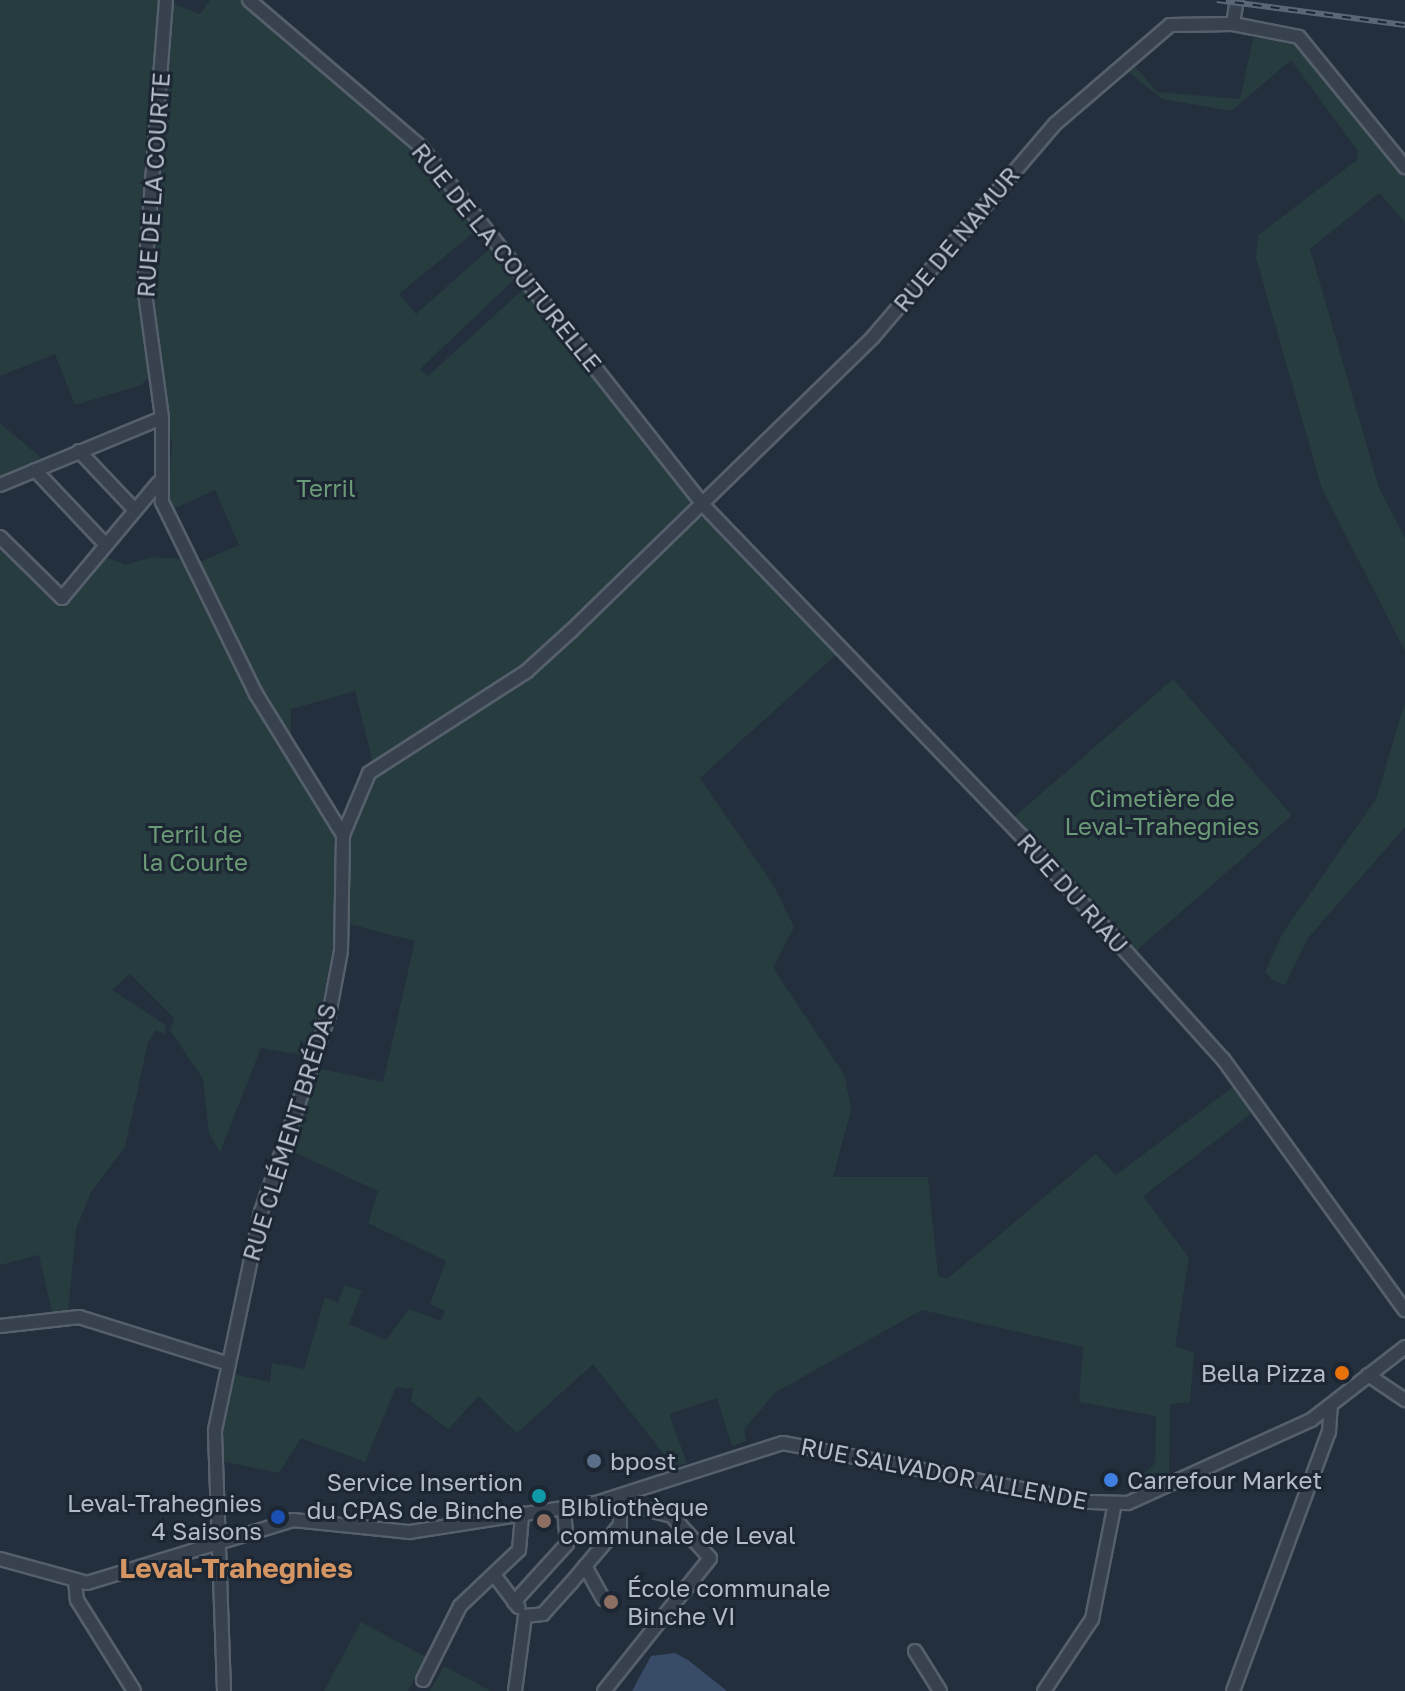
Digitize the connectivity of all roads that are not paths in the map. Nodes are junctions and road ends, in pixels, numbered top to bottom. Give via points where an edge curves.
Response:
1 (166, 0) edge
2 (249, 0) edge
3 (1237, 0) edge
4 (1233, 24) junction
5 (1405, 167) edge
6 (162, 418) junction
7 (79, 451) junction
8 (35, 470) junction
9 (158, 483) junction
10 (0, 485) edge
11 (704, 506) junction
12 (132, 507) junction
13 (0, 537) edge
14 (105, 544) junction
15 (343, 835) junction
16 (1405, 1310) edge
17 (0, 1326) edge
18 (1405, 1347) edge
19 (226, 1363) junction
20 (1368, 1375) junction
21 (1405, 1400) edge
22 (1331, 1405) junction
23 (614, 1503) junction
24 (1115, 1503) junction
25 (564, 1508) junction
26 (522, 1513) junction
27 (216, 1540) junction
28 (0, 1559) edge
29 (585, 1566) junction
30 (495, 1576) junction
31 (75, 1581) junction
32 (603, 1599) dead end
33 (514, 1602) junction
34 (525, 1616) junction
35 (915, 1651) dead end
36 (423, 1680) dead end
37 (134, 1691) edge
38 (224, 1691) edge
39 (515, 1691) edge
40 (604, 1691) edge
41 (940, 1691) edge
42 (1044, 1691) edge
43 (1233, 1691) edge

1 - 6 street, RUE DE LA COURTE via 144,286
2 - 11 street, RUE DE LA COUTURELLE via 420,146
3 - 4 street
4 - 5 street, RUE DE NAMUR via 1307,43
4 - 11 street, RUE DE NAMUR via 1170,25 1078,103 1010,172 873,337
6 - 7 street
6 - 9 street, RUE DE LA COURTE
7 - 8 street
7 - 12 street
8 - 10 street
8 - 14 street
9 - 12 street
9 - 15 street, RUE DE LA COURTE via 169,522 256,694
11 - 15 street, RUE CLÉMENT BRÉDAS via 527,671 369,773
11 - 16 street, RUE DU RIAU via 1037,853 1223,1059
12 - 14 street
13 - 14 street via 62,598
15 - 19 street, RUE CLÉMENT BRÉDAS via 341,951 329,1015 261,1212
17 - 19 street via 79,1317
18 - 20 street, RUE SALVADOR ALLENDE
19 - 27 street, RUE CLÉMENT BRÉDAS via 212,1451
20 - 21 street
20 - 22 street, RUE SALVADOR ALLENDE
22 - 24 street, RUE SALVADOR ALLENDE via 1187,1482
22 - 43 street via 1329,1432
23 - 24 street, RUE SALVADOR ALLENDE via 783,1443
23 - 25 street, RUE SALVADOR ALLENDE
23 - 29 street via 620,1525
23 - 40 street via 672,1516 710,1558
24 - 42 street via 1092,1619
25 - 26 street, RUE SALVADOR ALLENDE
25 - 33 street via 567,1544
26 - 27 street, RUE SALVADOR ALLENDE via 395,1532 293,1520
26 - 30 street via 523,1540
27 - 31 street, RUE SALVADOR ALLENDE via 99,1580
27 - 38 street, RUE CLÉMENT BRÉDAS
28 - 31 street
29 - 32 street
29 - 34 street via 543,1614
30 - 33 street
30 - 36 street via 445,1628
31 - 37 street via 77,1600
33 - 34 street
34 - 39 street
35 - 41 street

